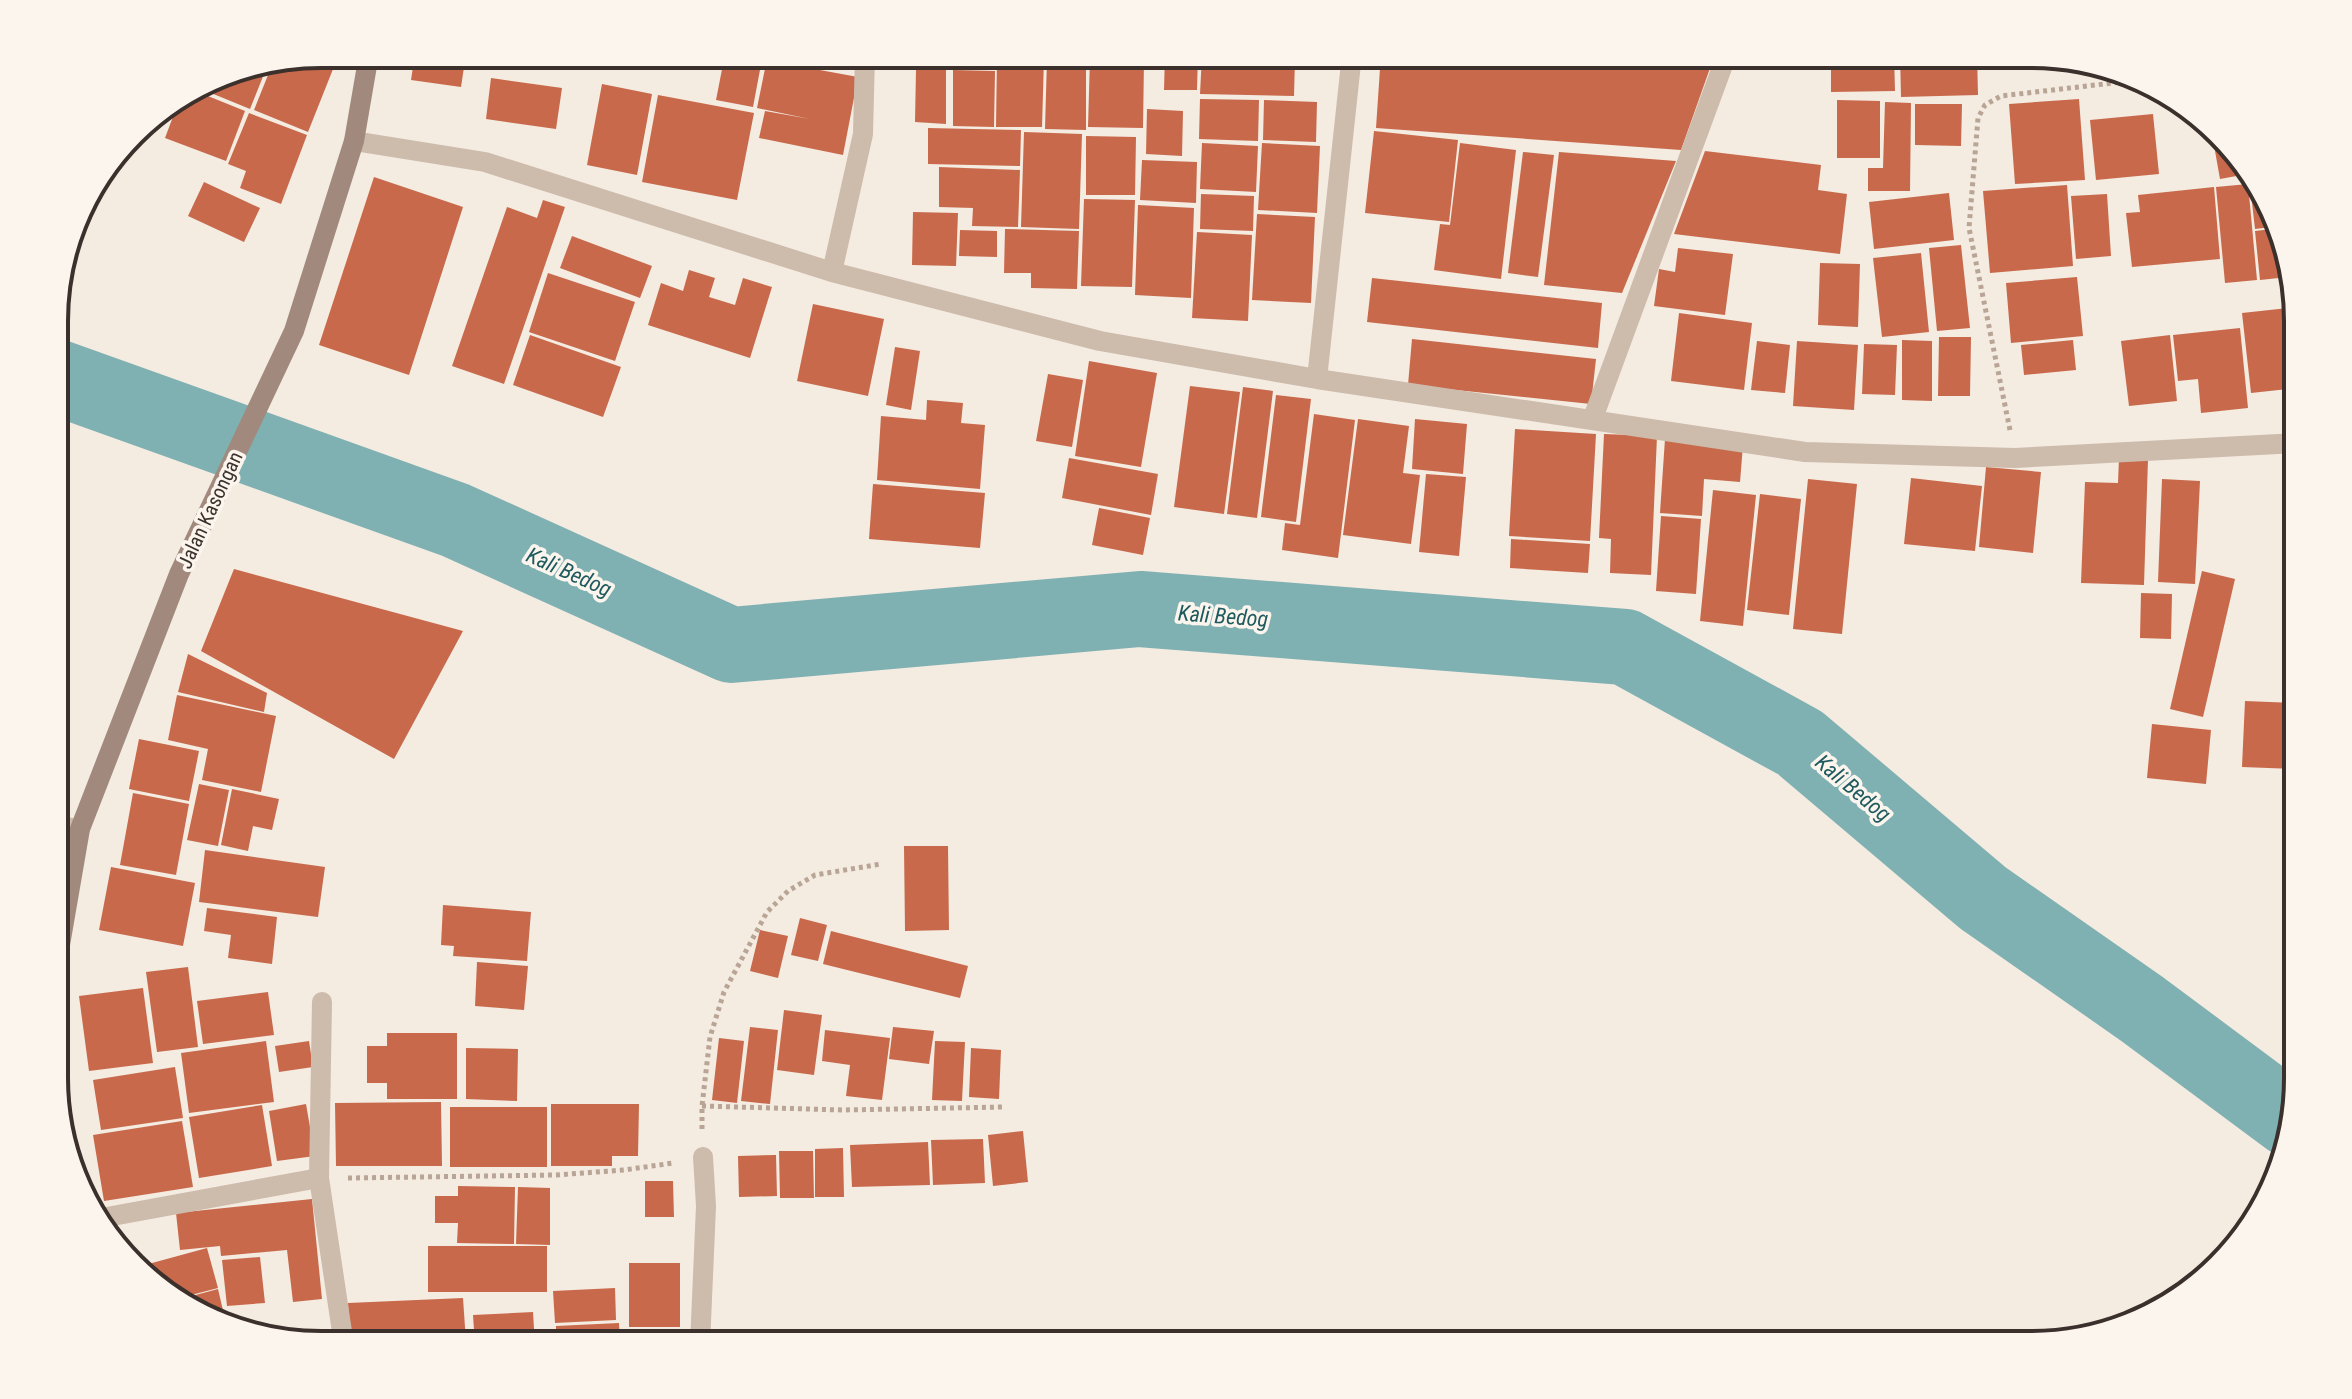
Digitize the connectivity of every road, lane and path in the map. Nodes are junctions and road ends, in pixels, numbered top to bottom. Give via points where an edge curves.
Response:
1 (1350, 68) edge
2 (1722, 68) edge
3 (366, 69) edge
4 (865, 69) edge
5 (2115, 83) edge
6 (354, 141) junction
7 (832, 272) junction
8 (1317, 379) junction
9 (1593, 418) junction
10 (2283, 444) edge
11 (2015, 458) junction
12 (68, 828) edge
13 (80, 829) junction
14 (881, 864) dead end
15 (68, 896) edge
16 (322, 1002) dead end
17 (702, 1106) junction
18 (1004, 1107) dead end
19 (703, 1157) junction
20 (319, 1178) junction
21 (110, 1217) edge
22 (342, 1331) edge
23 (701, 1331) edge

1 - 8 street
2 - 9 street
3 - 6 main road, Jalan Kasongan
4 - 7 street via 863,134
5 - 11 path via 2001,96 1985,105 1978,118 1969,228
6 - 7 street via 485,162
6 - 13 main road, Jalan Kasongan via 294,331 179,574
7 - 8 street via 1100,341
8 - 9 street
9 - 11 street via 1805,452
10 - 11 street
12 - 13 street
13 - 15 main road, Jalan Kasongan
14 - 17 path via 815,875 767,912 724,992 710,1037
16 - 20 street
17 - 18 path
17 - 19 path
19 - 20 path via 647,1168 556,1175
19 - 23 street
20 - 21 street
20 - 22 street

